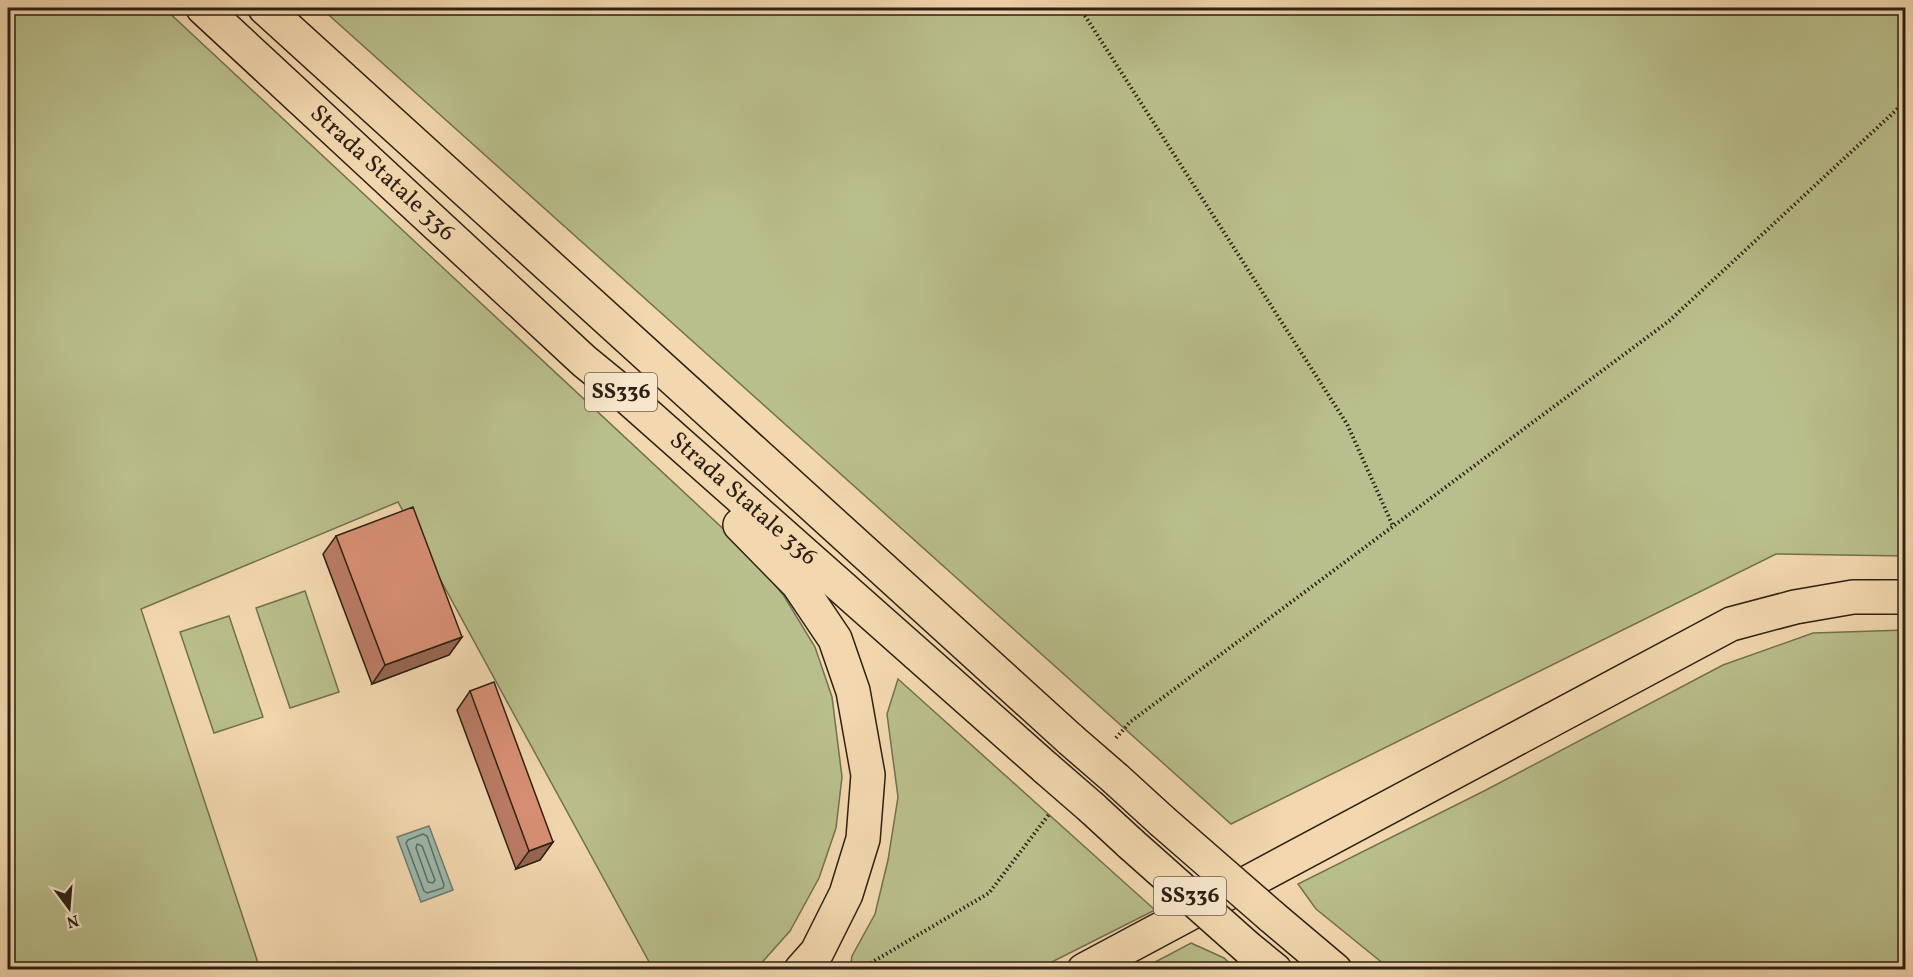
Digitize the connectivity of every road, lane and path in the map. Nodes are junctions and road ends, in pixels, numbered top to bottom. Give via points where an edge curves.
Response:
1 (203, 8) edge
2 (265, 8) edge
3 (1080, 8) edge
4 (1905, 101) edge
5 (584, 361) junction
6 (1393, 526) junction
7 (1905, 597) edge
8 (1115, 739) dead end
9 (1055, 807) dead end
10 (801, 969) edge
11 (859, 969) edge
12 (1084, 969) edge
13 (1275, 969) edge
14 (1335, 969) edge

1 - 5 highway, Strada Statale 336 / SS336
2 - 14 highway, Strada Statale 336 / SS336, bridge via 1071,740
3 - 6 path via 1347,424
4 - 6 path via 1669,321
5 - 10 highway via 655,445 798,584 835,639 853,691 867,765 863,839 846,894 817,952
5 - 13 highway, Strada Statale 336 / SS336, bridge
6 - 8 path via 1130,722
7 - 12 highway via 1853,597 1731,624
9 - 11 path via 989,893

